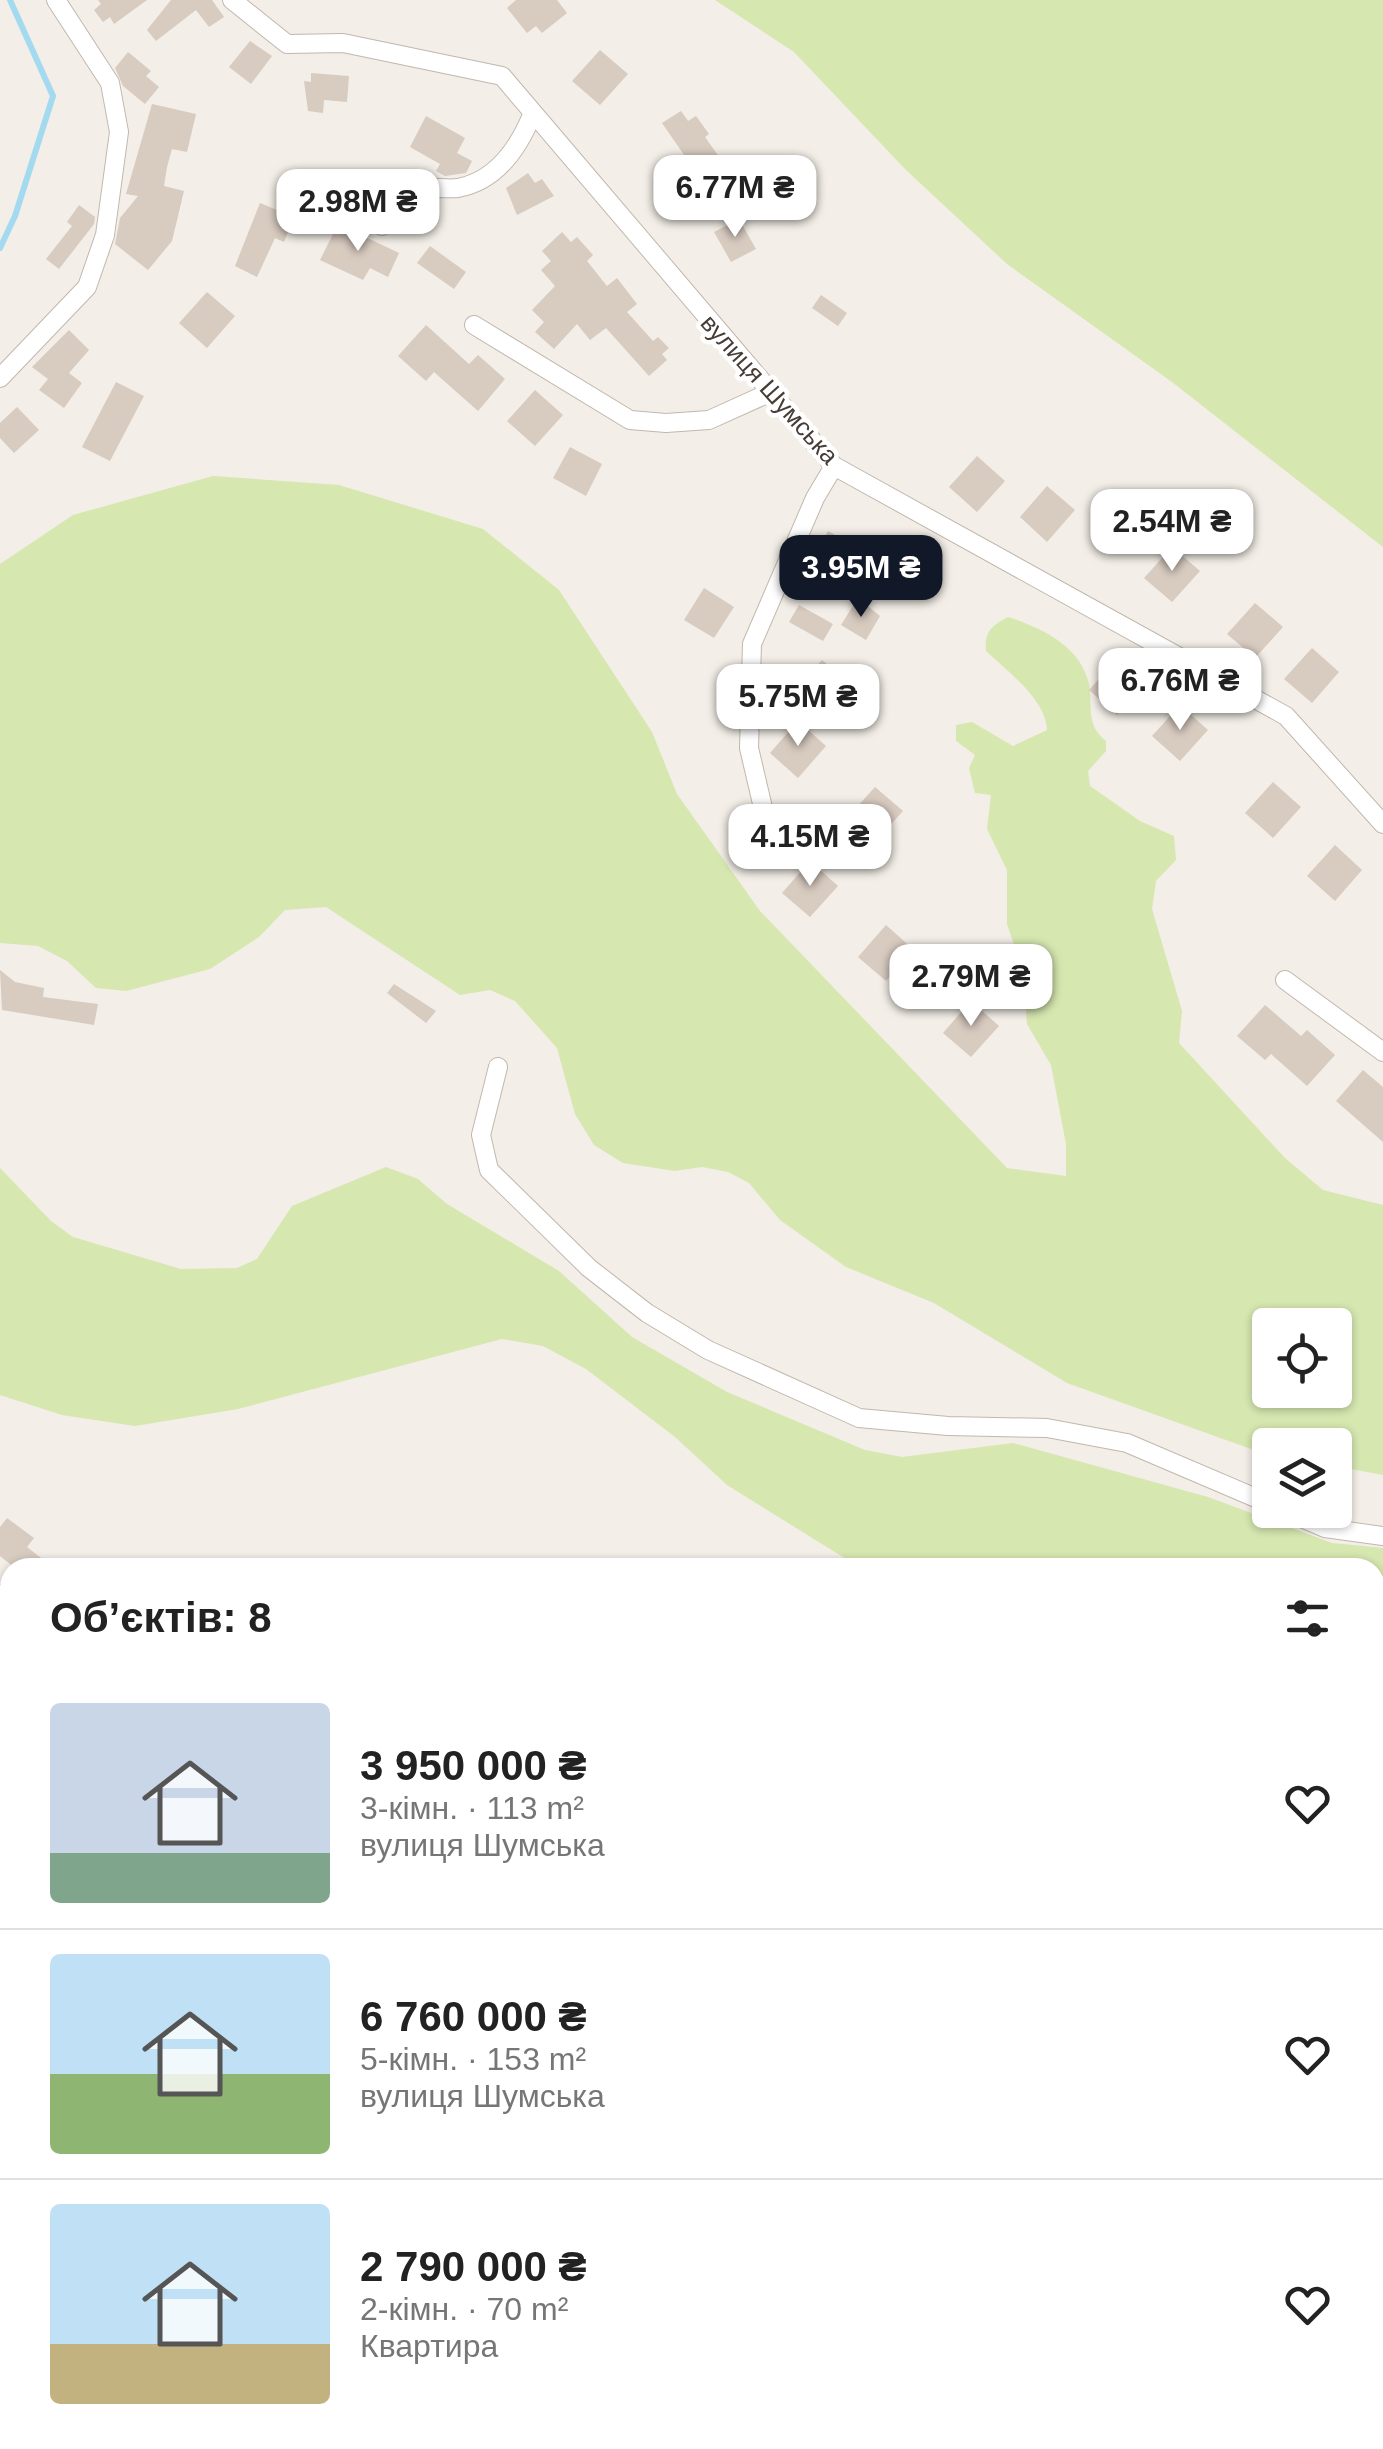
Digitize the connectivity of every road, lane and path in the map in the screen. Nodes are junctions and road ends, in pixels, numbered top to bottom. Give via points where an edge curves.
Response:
1 (56, 0) edge
2 (232, 0) edge
3 (532, 115) junction
4 (382, 226) dead end
5 (474, 324) dead end
6 (0, 378) edge
7 (771, 392) junction
8 (834, 466) junction
9 (764, 812) dead end
10 (1383, 824) edge
11 (1284, 980) dead end
12 (1383, 1052) edge
13 (498, 1068) dead end
14 (1252, 1496) edge
15 (1324, 1528) edge
16 (1383, 1536) edge

1 - 6 street via 110,83 119,132 105,235 87,287
2 - 3 street, вулиця Шумська via 287,44 343,43 502,76
3 - 4 street via 489,176 407,194
3 - 7 street, вулиця Шумська
5 - 7 street via 630,420 709,420
7 - 8 street, вулиця Шумська
8 - 9 street via 752,644 749,748
8 - 10 street, вулиця Шумська via 1286,716
11 - 12 street
13 - 14 street via 481,1136 488,1170 589,1268 708,1350 859,1418 1047,1428 1127,1444
15 - 16 street

